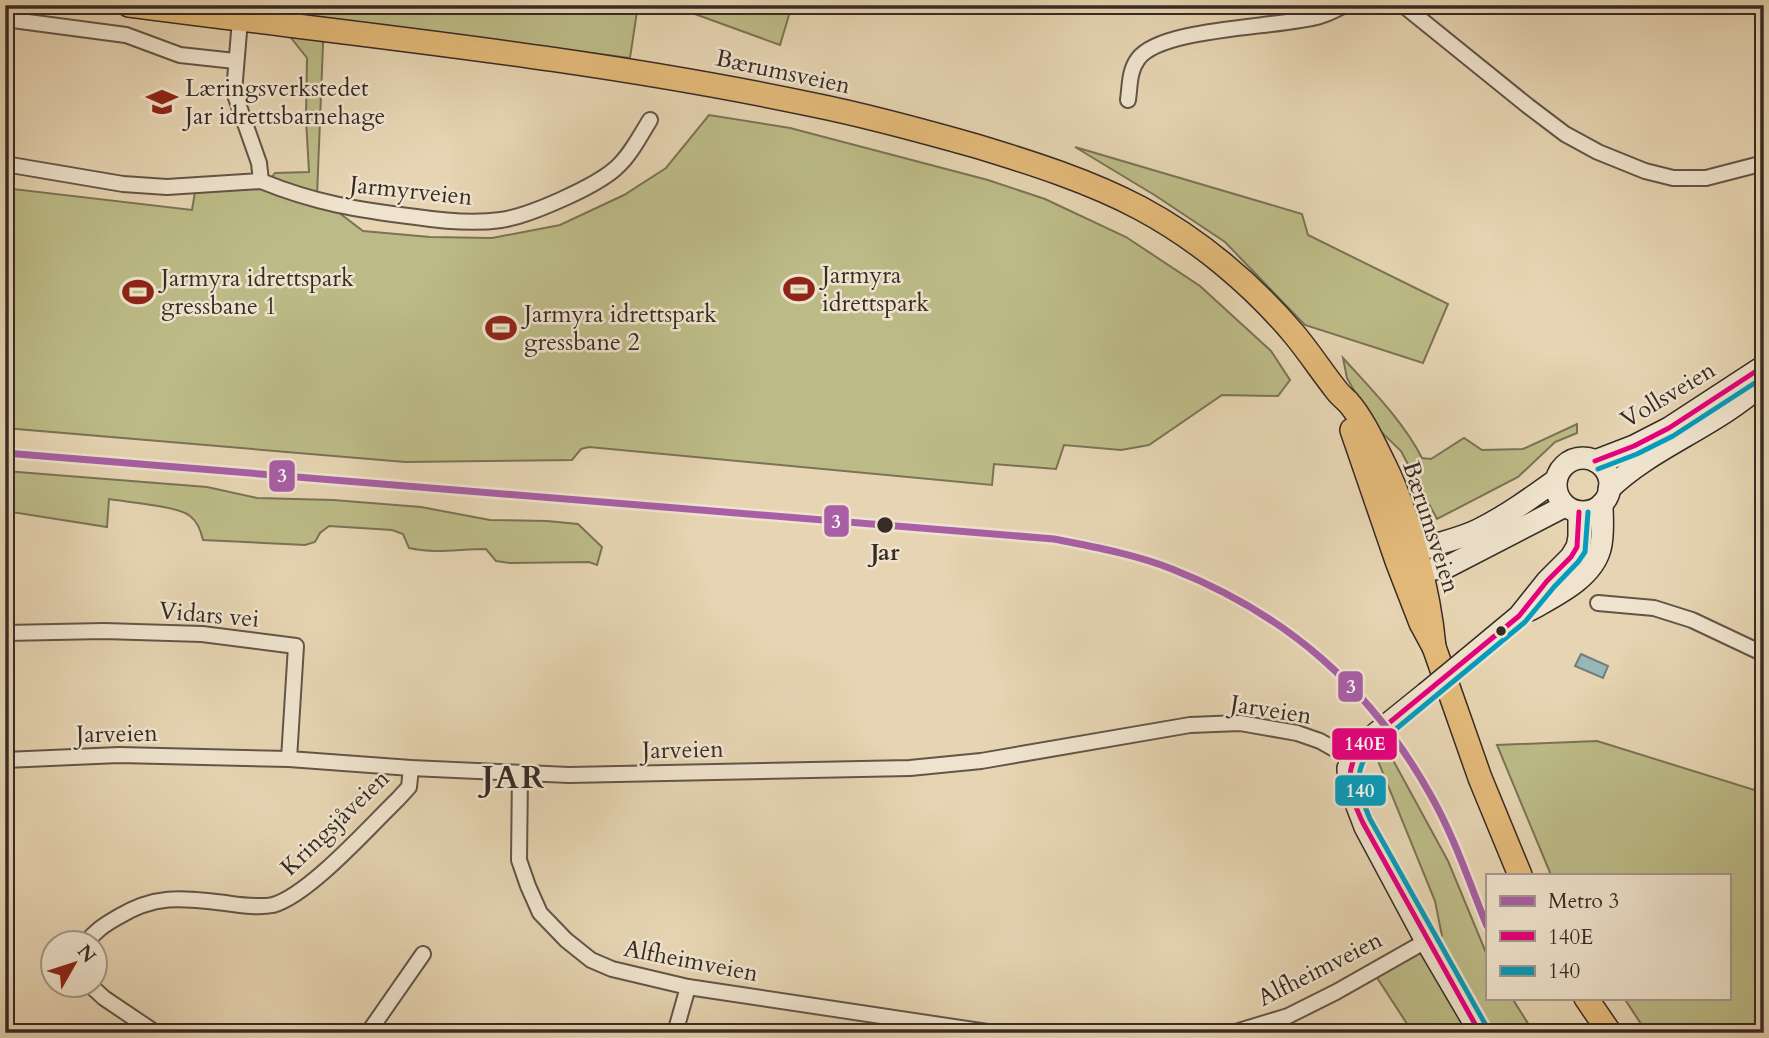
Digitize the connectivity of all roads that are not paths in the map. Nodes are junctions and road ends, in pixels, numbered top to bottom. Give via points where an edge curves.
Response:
1 (129, 5) edge
2 (1345, 5) edge
3 (1403, 5) edge
4 (5, 19) edge
5 (240, 20) junction
6 (235, 61) junction
7 (1128, 100) dead end
8 (650, 120) dead end
9 (1764, 163) edge
10 (5, 164) edge
11 (261, 181) junction
12 (1762, 377) edge
13 (1595, 461) junction
14 (1556, 480) junction
15 (1605, 497) junction
16 (1572, 509) junction
17 (1410, 561) junction
18 (1598, 603) dead end
19 (1519, 616) junction
20 (5, 633) edge
21 (1764, 654) edge
22 (289, 759) junction
23 (1352, 759) junction
24 (5, 760) edge
25 (411, 768) junction
26 (520, 774) junction
27 (1520, 874) edge
28 (96, 930) edge
29 (1426, 941) junction
30 (423, 954) dead end
31 (688, 987) junction
32 (107, 1000) edge
33 (1587, 1000) edge
34 (156, 1033) edge
35 (368, 1033) edge
36 (675, 1033) edge
37 (994, 1033) edge
38 (1232, 1033) edge
39 (1480, 1033) edge
40 (1610, 1033) edge

1 - 5 main road, Bærumsveien
2 - 7 street via 1320,16 1154,45 1131,72
3 - 9 street via 1565,134 1598,152 1673,178 1706,178
4 - 6 street via 126,35 180,55
5 - 6 street
5 - 17 main road, Bærumsveien via 689,79 899,124 1094,187 1141,209 1207,253 1285,324 1339,394
6 - 11 street via 234,92
8 - 11 street, Jarmyrveien via 619,166 603,179 502,220 452,222 374,212 300,196
10 - 11 street, Jarmyrveien via 167,187
12 - 13 main road, Vollsveien via 1634,446
12 - 15 main road, Vollsveien via 1714,421 1637,465
13 - 14 main road via 1570,461
13 - 15 main road via 1605,471
14 - 16 main road via 1559,498
14 - 17 main road via 1477,530
15 - 16 main road via 1587,512
15 - 19 main road via 1600,549 1592,565 1569,586
16 - 17 main road via 1448,566
16 - 19 main road via 1577,547
17 - 27 main road, Bærumsveien via 1421,623
18 - 21 street via 1654,608 1692,620
19 - 23 main road, bridge via 1371,737
20 - 22 street, Vidars vei via 202,634 296,646
22 - 24 street, Jarveien via 119,755
22 - 25 street, Jarveien
23 - 26 street, Jarveien via 1297,733 1240,723 1190,725 981,761 910,768
23 - 29 main road via 1349,785 1357,808
25 - 26 street, Jarveien
25 - 28 street, Kringsjåveien via 409,787 398,799 290,897 272,905 252,906 160,899 135,907
26 - 31 street, Alfheimveien via 519,860 540,913 591,960
29 - 38 street, Alfheimveien via 1288,1016
29 - 39 main road
30 - 35 street
31 - 36 street
31 - 37 street, Alfheimveien
32 - 34 street
33 - 40 main road

